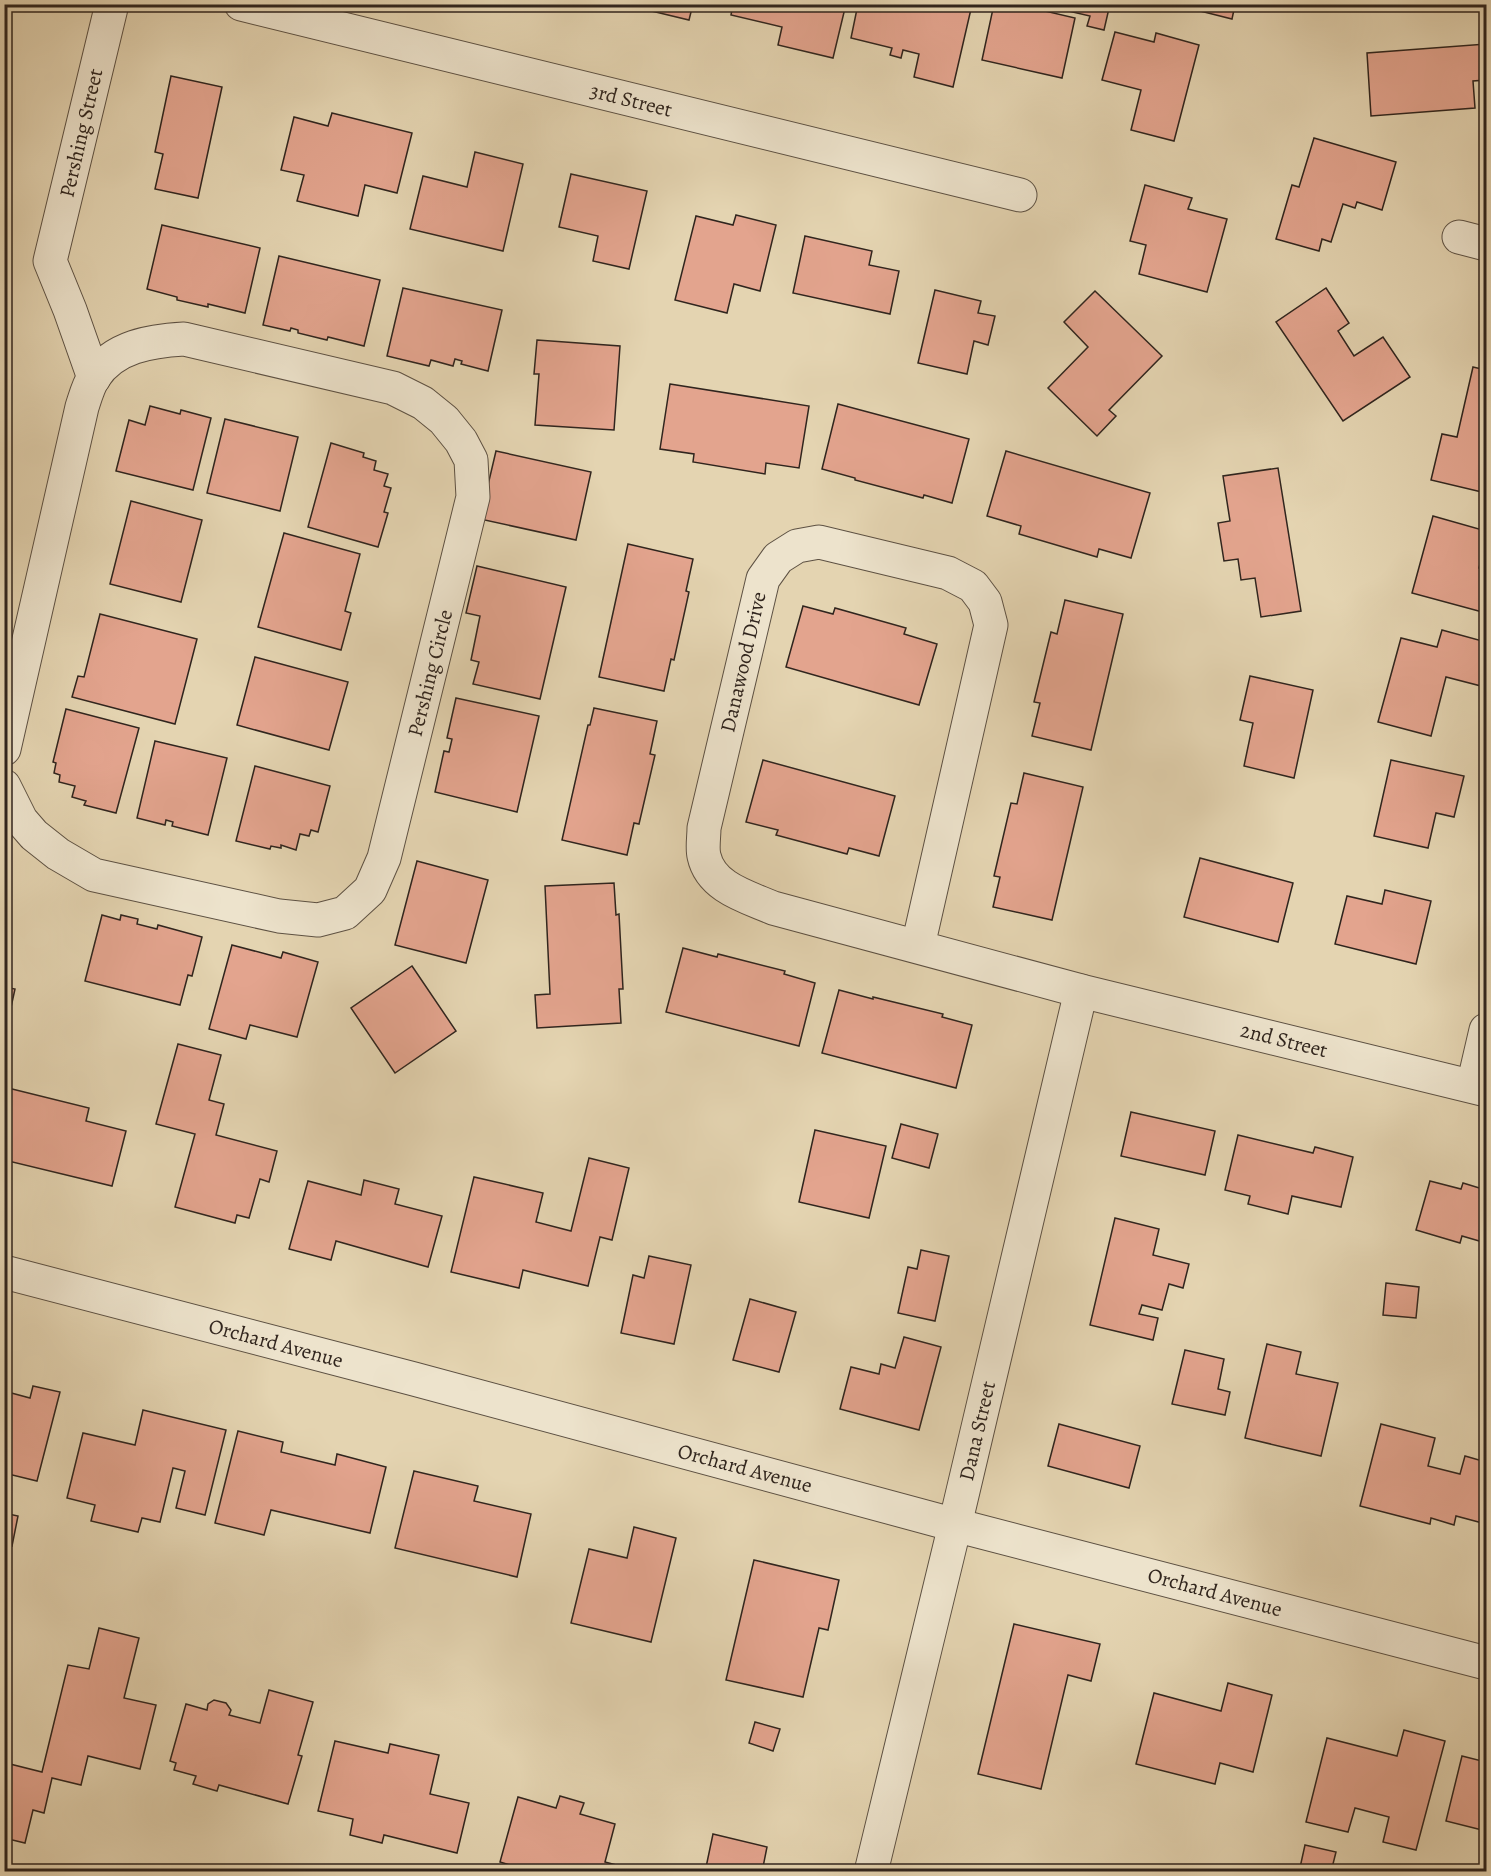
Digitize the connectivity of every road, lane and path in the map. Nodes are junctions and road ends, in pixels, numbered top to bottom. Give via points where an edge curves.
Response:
1 (112, 4) edge
2 (241, 4) edge
3 (1020, 195) dead end
4 (94, 378) junction
5 (4, 748) edge
6 (4, 786) edge
7 (918, 946) junction
8 (1081, 991) junction
9 (1486, 1030) edge
10 (1480, 1088) edge
11 (4, 1272) edge
12 (955, 1525) junction
13 (1486, 1662) edge
14 (871, 1872) edge

1 - 4 street, Pershing Street via 50,261
2 - 3 street, 3rd Street
4 - 5 street, Pershing Circle via 82,407
4 - 6 street, Pershing Circle via 110,360 129,348 184,339 393,388 423,403 461,441 471,460 473,497 384,858 370,891 345,912 318,920 279,916 94,874 34,835 21,820
7 - 7 street, Danawood Drive via 773,908 729,890 714,876 704,857 704,828 763,579 778,558 797,546 819,542 948,573 973,586 985,602 991,625
7 - 8 street, Danawood Drive
8 - 10 street, 2nd Street
8 - 12 street, Dana Street
9 - 10 street
11 - 12 street, Orchard Avenue
12 - 13 street, Orchard Avenue
12 - 14 street, Dana Street

